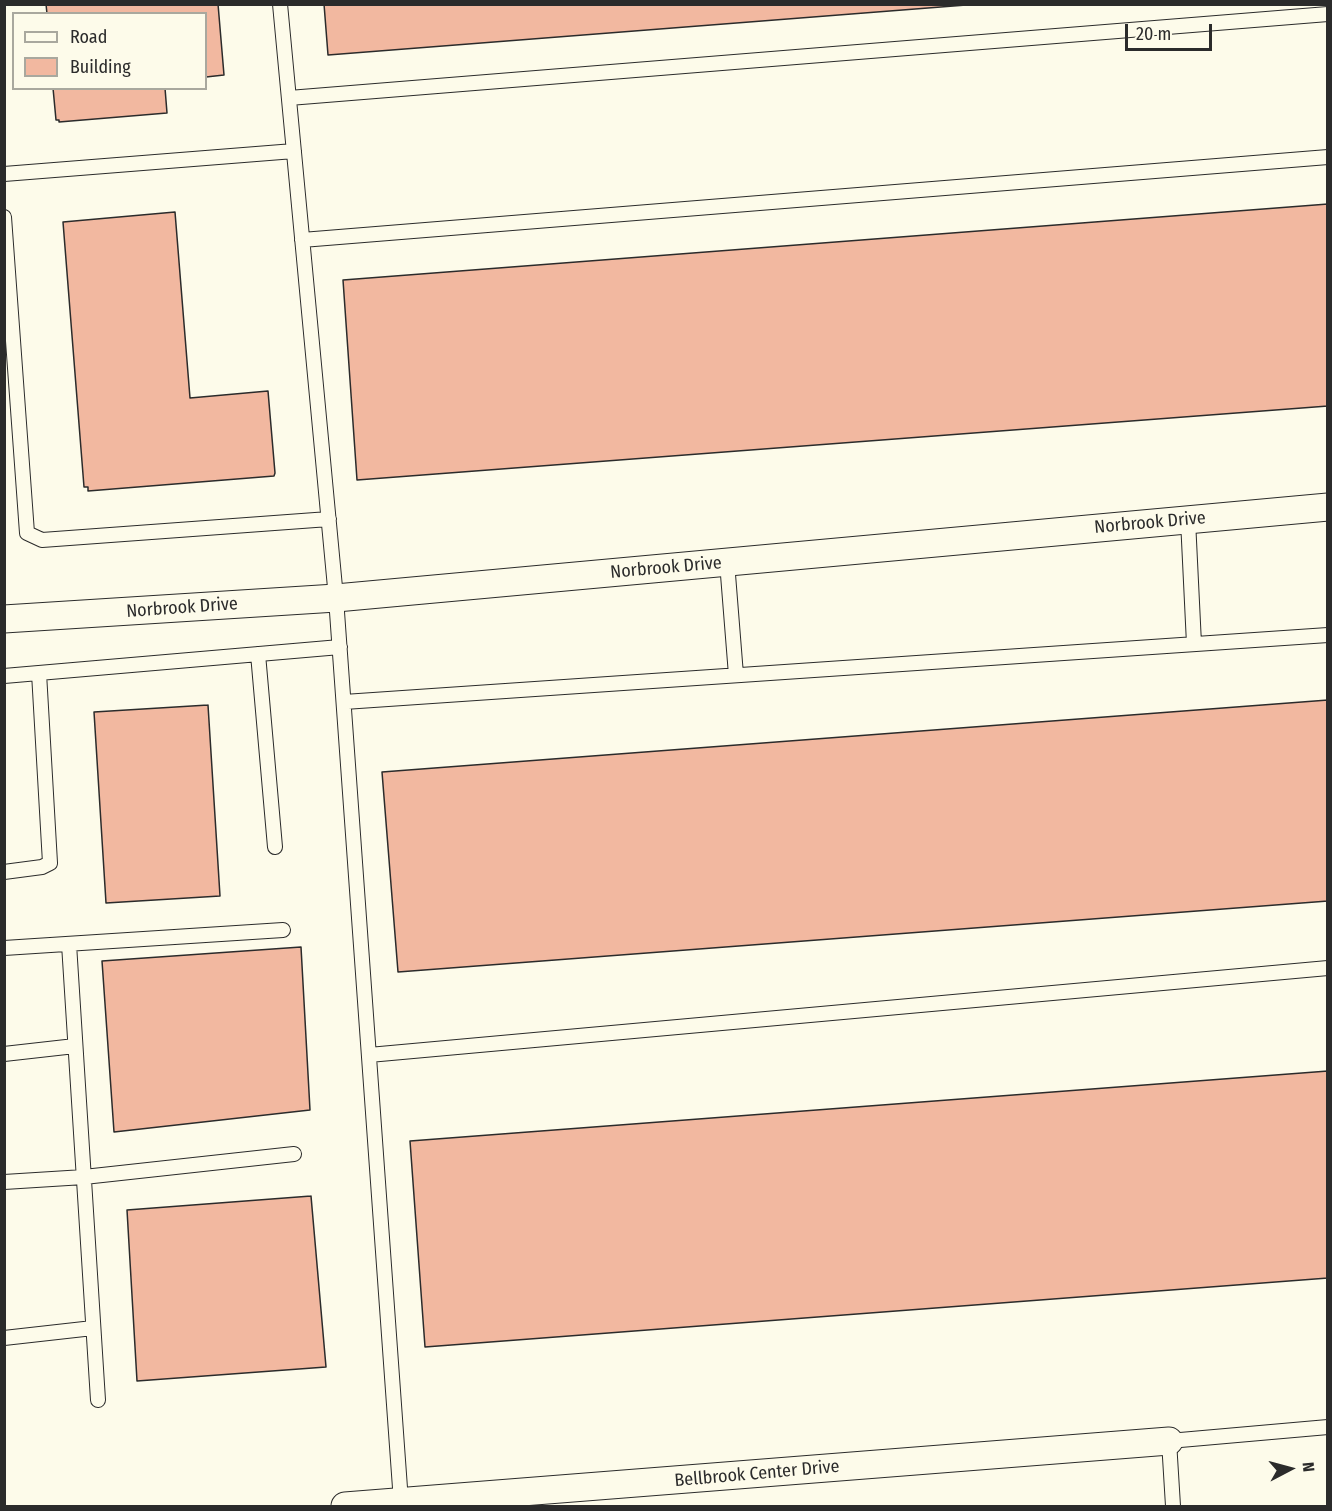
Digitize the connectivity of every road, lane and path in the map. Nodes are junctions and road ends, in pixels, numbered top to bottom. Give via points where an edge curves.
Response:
1 (280, 4) edge
2 (1328, 14) edge
3 (289, 98) junction
4 (294, 151) junction
5 (1328, 157) edge
6 (4, 174) edge
7 (4, 216) edge
8 (302, 240) junction
9 (9, 360) edge
10 (1328, 507) edge
11 (329, 519) junction
12 (1188, 520) junction
13 (727, 562) junction
14 (336, 598) junction
15 (4, 619) edge
16 (1328, 635) edge
17 (1194, 644) junction
18 (340, 647) junction
19 (258, 654) junction
20 (39, 673) junction
21 (736, 675) junction
22 (4, 676) edge
23 (344, 702) junction
24 (275, 847) dead end
25 (4, 872) edge
26 (283, 930) dead end
27 (69, 944) junction
28 (4, 948) edge
29 (1328, 968) edge
30 (75, 1046) junction
31 (4, 1054) edge
32 (369, 1055) junction
33 (294, 1154) dead end
34 (84, 1177) junction
35 (4, 1182) edge
36 (93, 1328) junction
37 (4, 1338) edge
38 (98, 1400) dead end
39 (1328, 1427) edge
40 (1168, 1441) junction
41 (401, 1502) junction
42 (345, 1506) edge
43 (1173, 1506) edge

1 - 3 lane
2 - 3 lane
3 - 4 lane
4 - 6 lane
4 - 8 lane
5 - 8 lane
7 - 9 lane
8 - 11 lane
9 - 11 lane via 27,533 42,540
10 - 12 street, Norbrook Drive
11 - 14 lane
12 - 13 street, Norbrook Drive
12 - 17 lane
13 - 14 street, Norbrook Drive
13 - 21 lane
14 - 15 street, Norbrook Drive
14 - 18 lane
16 - 17 lane
17 - 21 lane
18 - 19 lane
18 - 23 lane
19 - 20 lane
19 - 24 lane
20 - 22 lane
20 - 25 lane via 50,863
21 - 23 lane
23 - 32 lane
26 - 27 lane
27 - 28 lane
27 - 30 lane
29 - 32 lane
30 - 31 lane
30 - 34 lane
32 - 41 lane
33 - 34 lane
34 - 35 lane
34 - 36 lane
36 - 37 lane
36 - 38 lane
39 - 40 lane
40 - 41 street, Bellbrook Center Drive
40 - 43 lane
41 - 42 street, Bellbrook Center Drive

